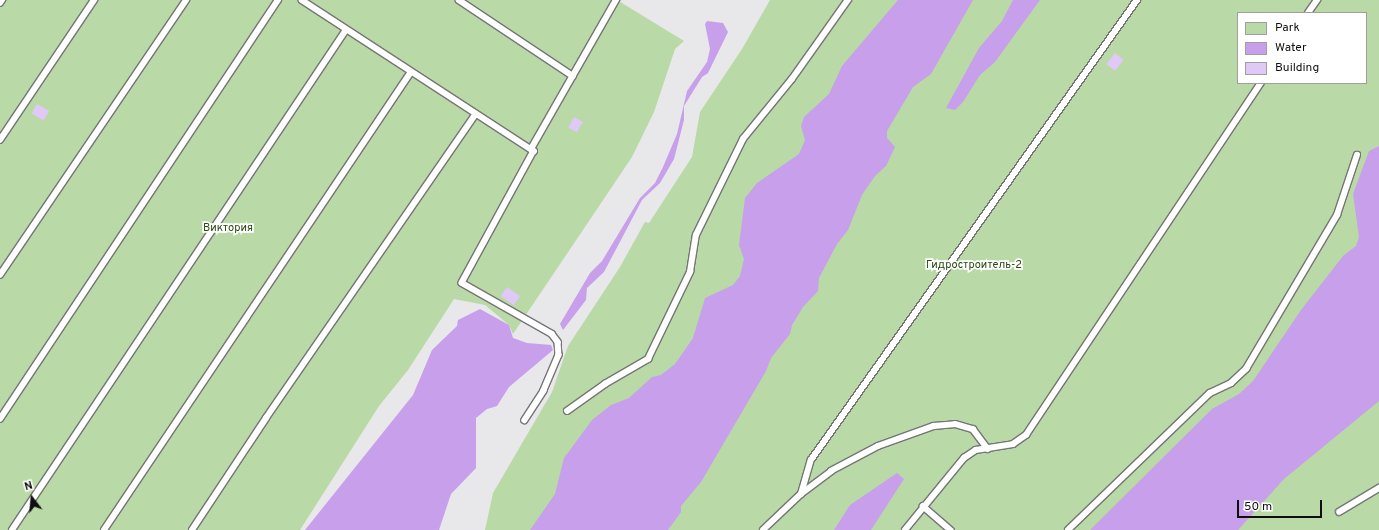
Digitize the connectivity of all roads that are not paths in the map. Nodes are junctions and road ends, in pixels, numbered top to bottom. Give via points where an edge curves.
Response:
1 (2, 0) edge
2 (94, 0) edge
3 (186, 0) edge
4 (278, 0) edge
5 (302, 0) edge
6 (459, 0) edge
7 (616, 0) edge
8 (848, 0) edge
9 (1137, 0) edge
10 (1317, 0) edge
11 (0, 4) edge
12 (1309, 12) edge
13 (346, 30) junction
14 (411, 72) junction
15 (573, 76) junction
16 (1261, 84) edge
17 (476, 114) junction
18 (0, 140) edge
19 (531, 149) junction
20 (1357, 154) dead end
21 (0, 276) edge
22 (567, 411) dead end
23 (0, 419) edge
24 (525, 420) dead end
25 (988, 449) junction
26 (1379, 488) edge
27 (801, 494) junction
28 (923, 506) junction
29 (1339, 512) dead end
30 (12, 530) edge
31 (104, 530) edge
32 (192, 530) edge
33 (763, 530) edge
34 (905, 530) edge
35 (952, 530) edge
36 (1068, 530) edge

1 - 11 lane
2 - 18 lane
3 - 21 lane
4 - 23 lane
5 - 13 lane
6 - 15 lane
7 - 15 lane
8 - 22 lane via 792,79 743,139 696,235 690,272 648,359 605,384
9 - 27 lane via 811,460
10 - 12 lane
13 - 14 lane
13 - 30 lane
14 - 17 lane
14 - 31 lane
15 - 19 lane
16 - 25 lane via 1026,435 1013,444
17 - 19 lane
17 - 32 lane via 266,418
19 - 24 lane via 534,151 462,283 552,334 558,342 559,355 544,391
20 - 36 lane via 1337,215 1246,369 1231,383 1210,393
25 - 27 lane via 973,429 955,424 934,426 878,446 831,471
25 - 28 lane via 976,450 964,458
26 - 29 lane
27 - 33 lane
28 - 34 lane
28 - 35 lane

